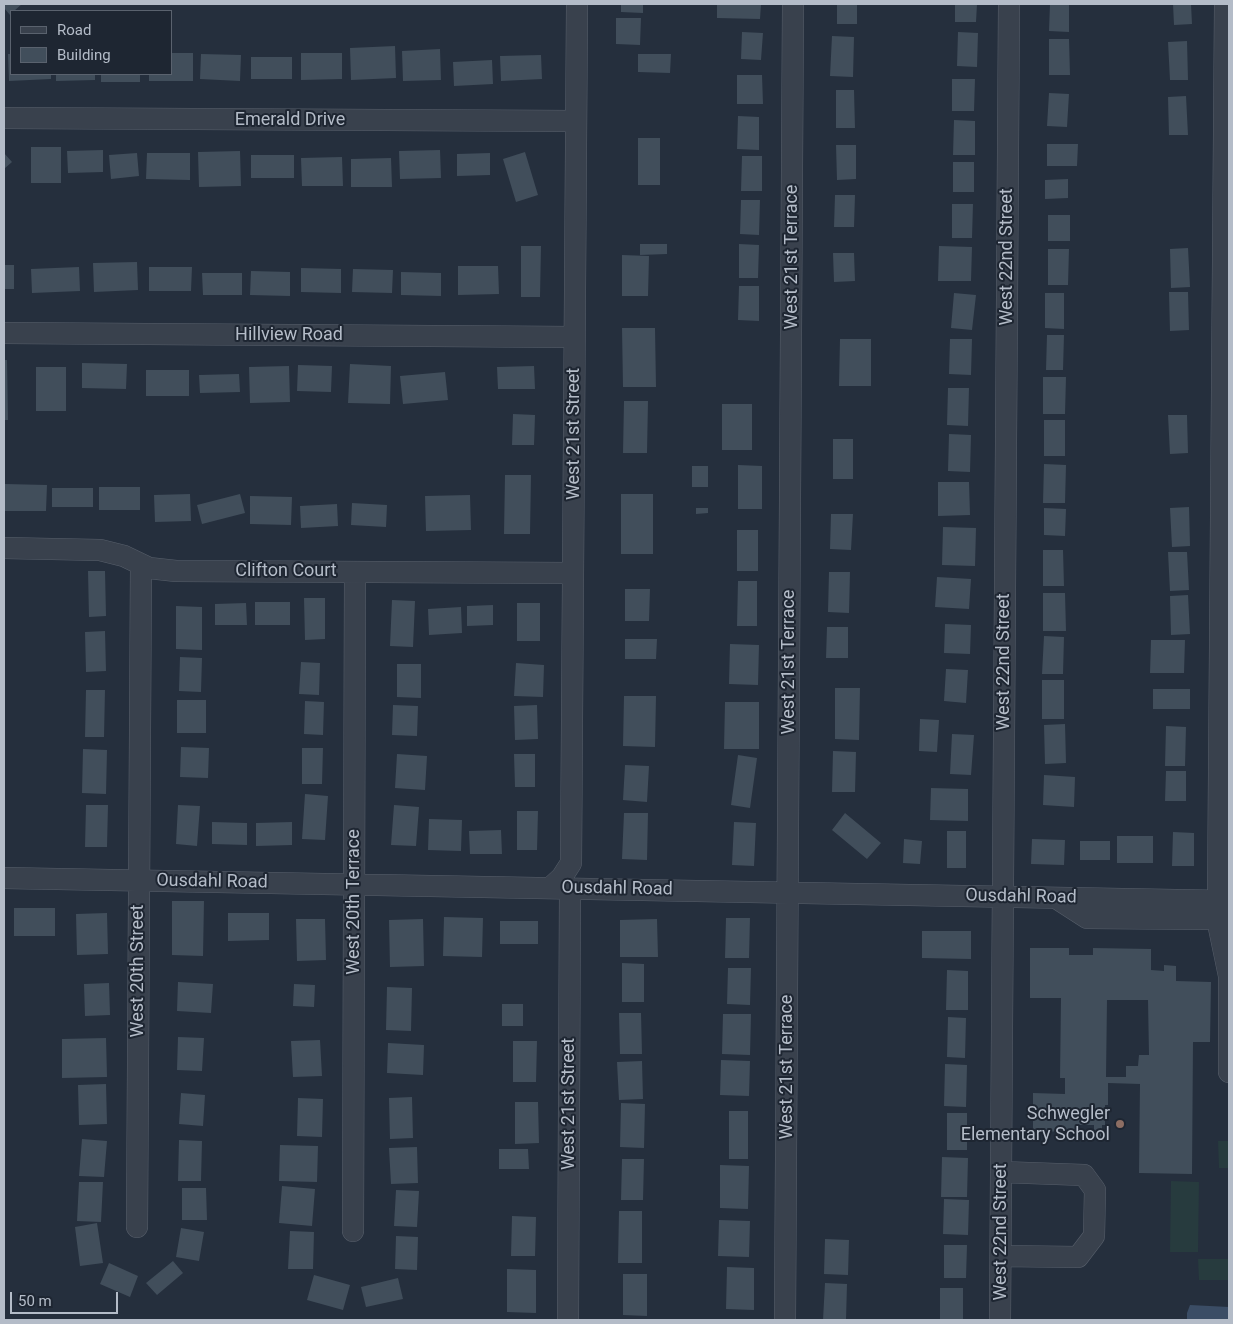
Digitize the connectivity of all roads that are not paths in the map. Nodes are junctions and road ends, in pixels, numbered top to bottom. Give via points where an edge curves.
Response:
1 (577, 4) edge
2 (793, 4) edge
3 (1009, 4) edge
4 (1225, 4) edge
5 (4, 118) edge
6 (576, 122) junction
7 (4, 333) edge
8 (574, 337) junction
9 (4, 548) edge
10 (140, 565) junction
11 (355, 572) junction
12 (573, 573) junction
13 (571, 863) junction
14 (4, 878) edge
15 (139, 880) junction
16 (354, 884) junction
17 (560, 888) junction
18 (596, 889) junction
19 (788, 893) junction
20 (1003, 897) junction
21 (1224, 901) edge
22 (1229, 976) edge
23 (1229, 1072) edge
24 (1001, 1172) junction
25 (137, 1227) dead end
26 (353, 1231) dead end
27 (1001, 1256) junction
28 (568, 1320) edge
29 (785, 1320) edge
30 (1000, 1320) edge

1 - 6 street, West 21st Street
2 - 19 street, West 21st Terrace
3 - 20 street, West 22nd Street
4 - 21 street
5 - 6 street, Emerald Drive
6 - 8 street, West 21st Street
7 - 8 street, Hillview Road
8 - 12 street, West 21st Street
9 - 10 street, Clifton Court via 100,550 124,556
10 - 11 street, Clifton Court via 176,571
10 - 15 street, West 20th Street
11 - 12 street, Clifton Court
11 - 16 street, West 20th Terrace
12 - 13 street, West 21st Street
13 - 17 street via 562,877
13 - 18 street via 583,882
14 - 15 street, Ousdahl Road
15 - 16 street, Ousdahl Road
15 - 25 street, West 20th Street
16 - 17 street, Ousdahl Road
16 - 26 street, West 20th Terrace
17 - 18 street, Ousdahl Road
17 - 28 street, West 21st Street
18 - 19 street, Ousdahl Road
19 - 20 street, Ousdahl Road
19 - 29 street, West 21st Terrace
20 - 21 street, Ousdahl Road
20 - 24 street, West 22nd Street
21 - 22 street via 1219,928
22 - 23 street
24 - 27 street, West 22nd Street
24 - 27 street via 1084,1176 1094,1190 1094,1236 1078,1256
27 - 30 street, West 22nd Street

